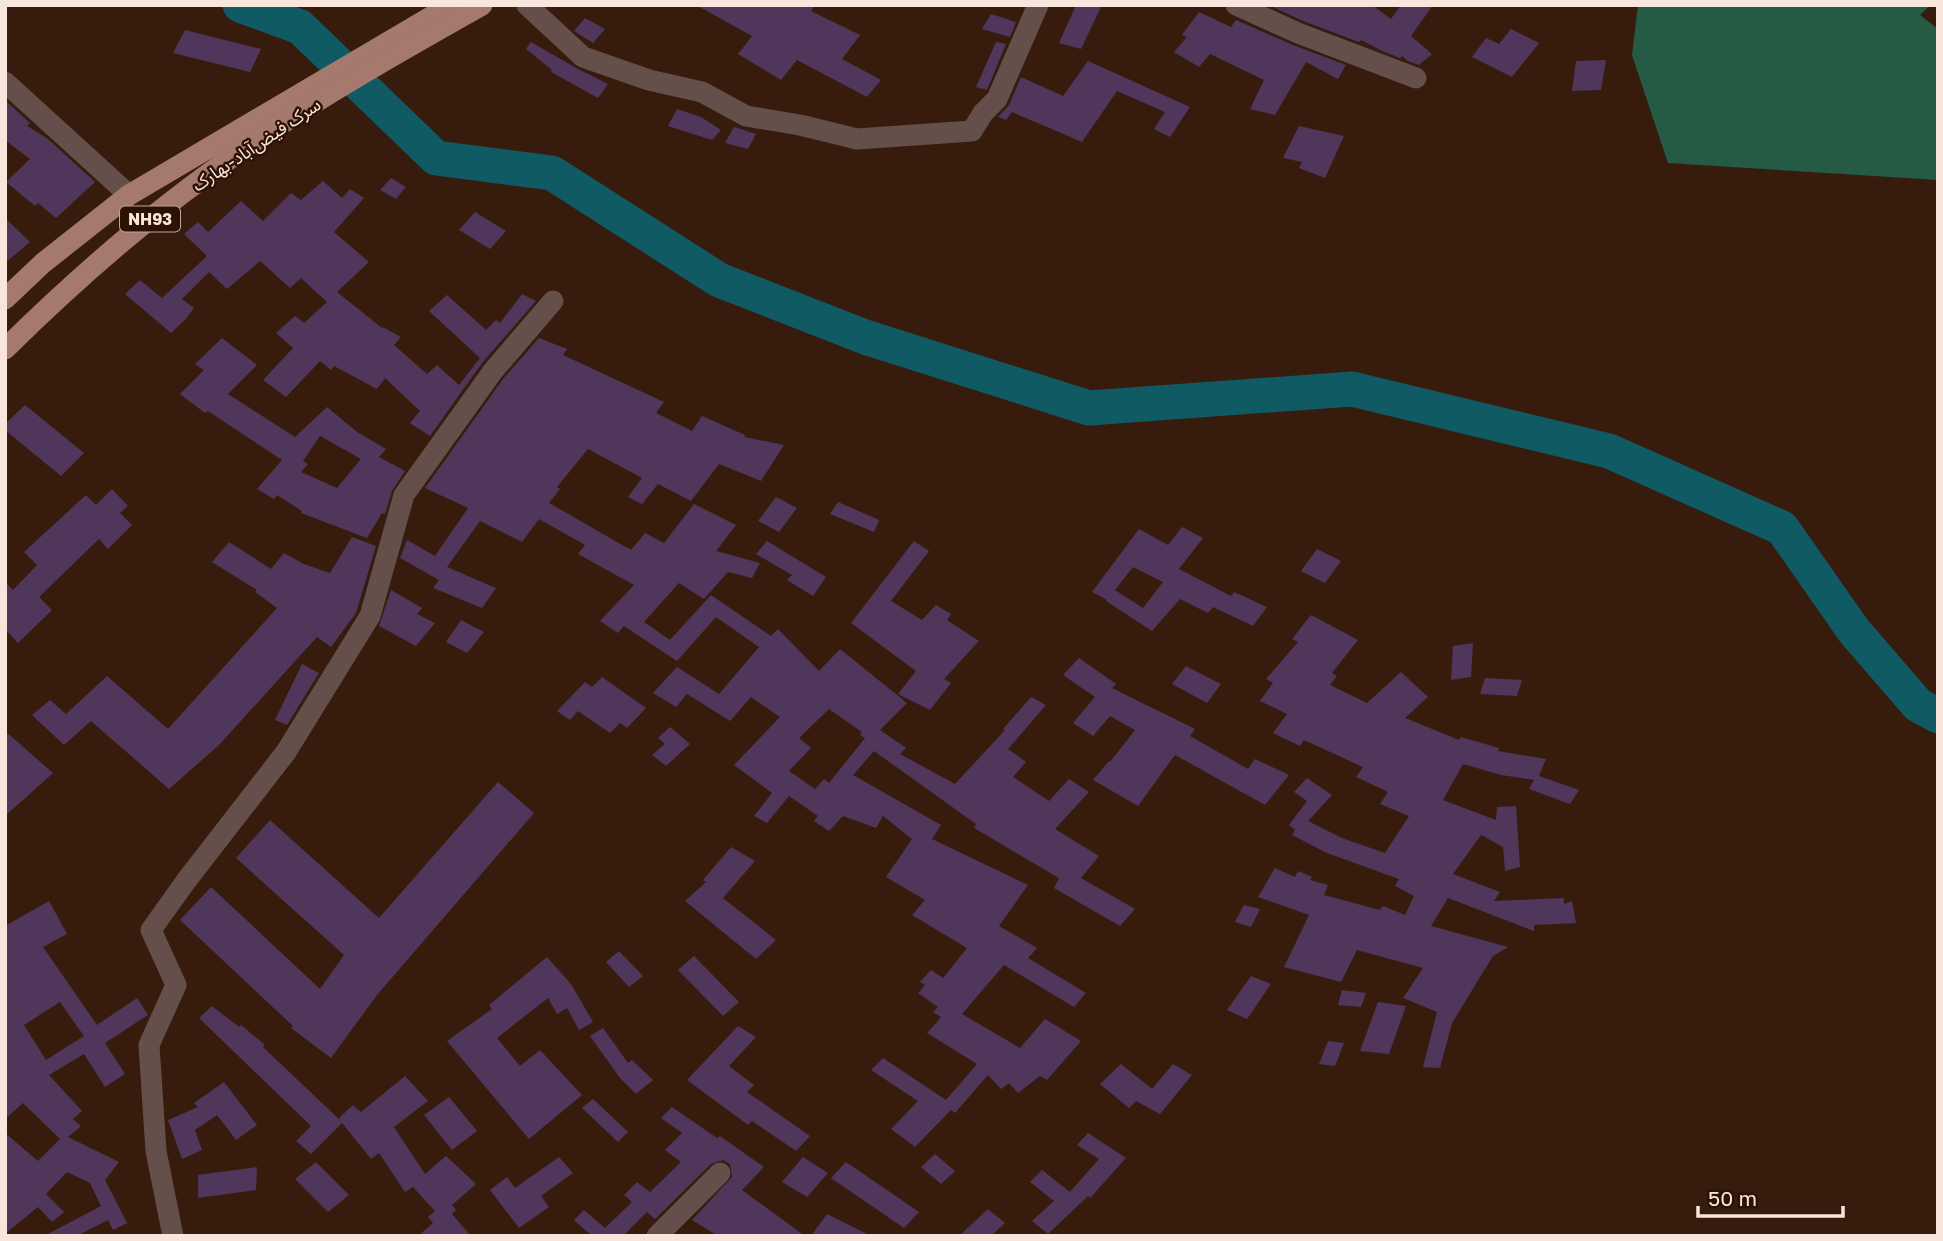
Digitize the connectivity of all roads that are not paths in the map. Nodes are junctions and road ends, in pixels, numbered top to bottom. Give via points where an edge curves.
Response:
1 (482, 5) edge
2 (527, 5) edge
3 (1038, 5) edge
4 (1236, 5) edge
5 (454, 9) edge
6 (1267, 12) edge
7 (1416, 78) dead end
8 (5, 82) edge
9 (302, 102) junction
10 (129, 195) junction
11 (5, 299) edge
12 (554, 301) dead end
13 (5, 349) edge
14 (720, 1173) dead end
15 (173, 1236) edge
16 (657, 1236) edge

1 - 5 main road, NH93
2 - 3 street via 583,57 702,92 746,116 857,139 972,131 997,99
4 - 6 street
5 - 9 main road, سرک فیض‌آباد-بهارک / NH93
6 - 7 street
8 - 10 street
9 - 10 main road, سرک فیض‌آباد-بهارک / NH93
9 - 13 main road, سرک فیض‌آباد-بهارک / NH93 via 71,284
10 - 11 main road, سرک فیض‌آباد-بهارک / NH93
12 - 15 street via 493,371 404,495 369,616 286,752 151,930 176,985 149,1045 156,1151
14 - 16 street

